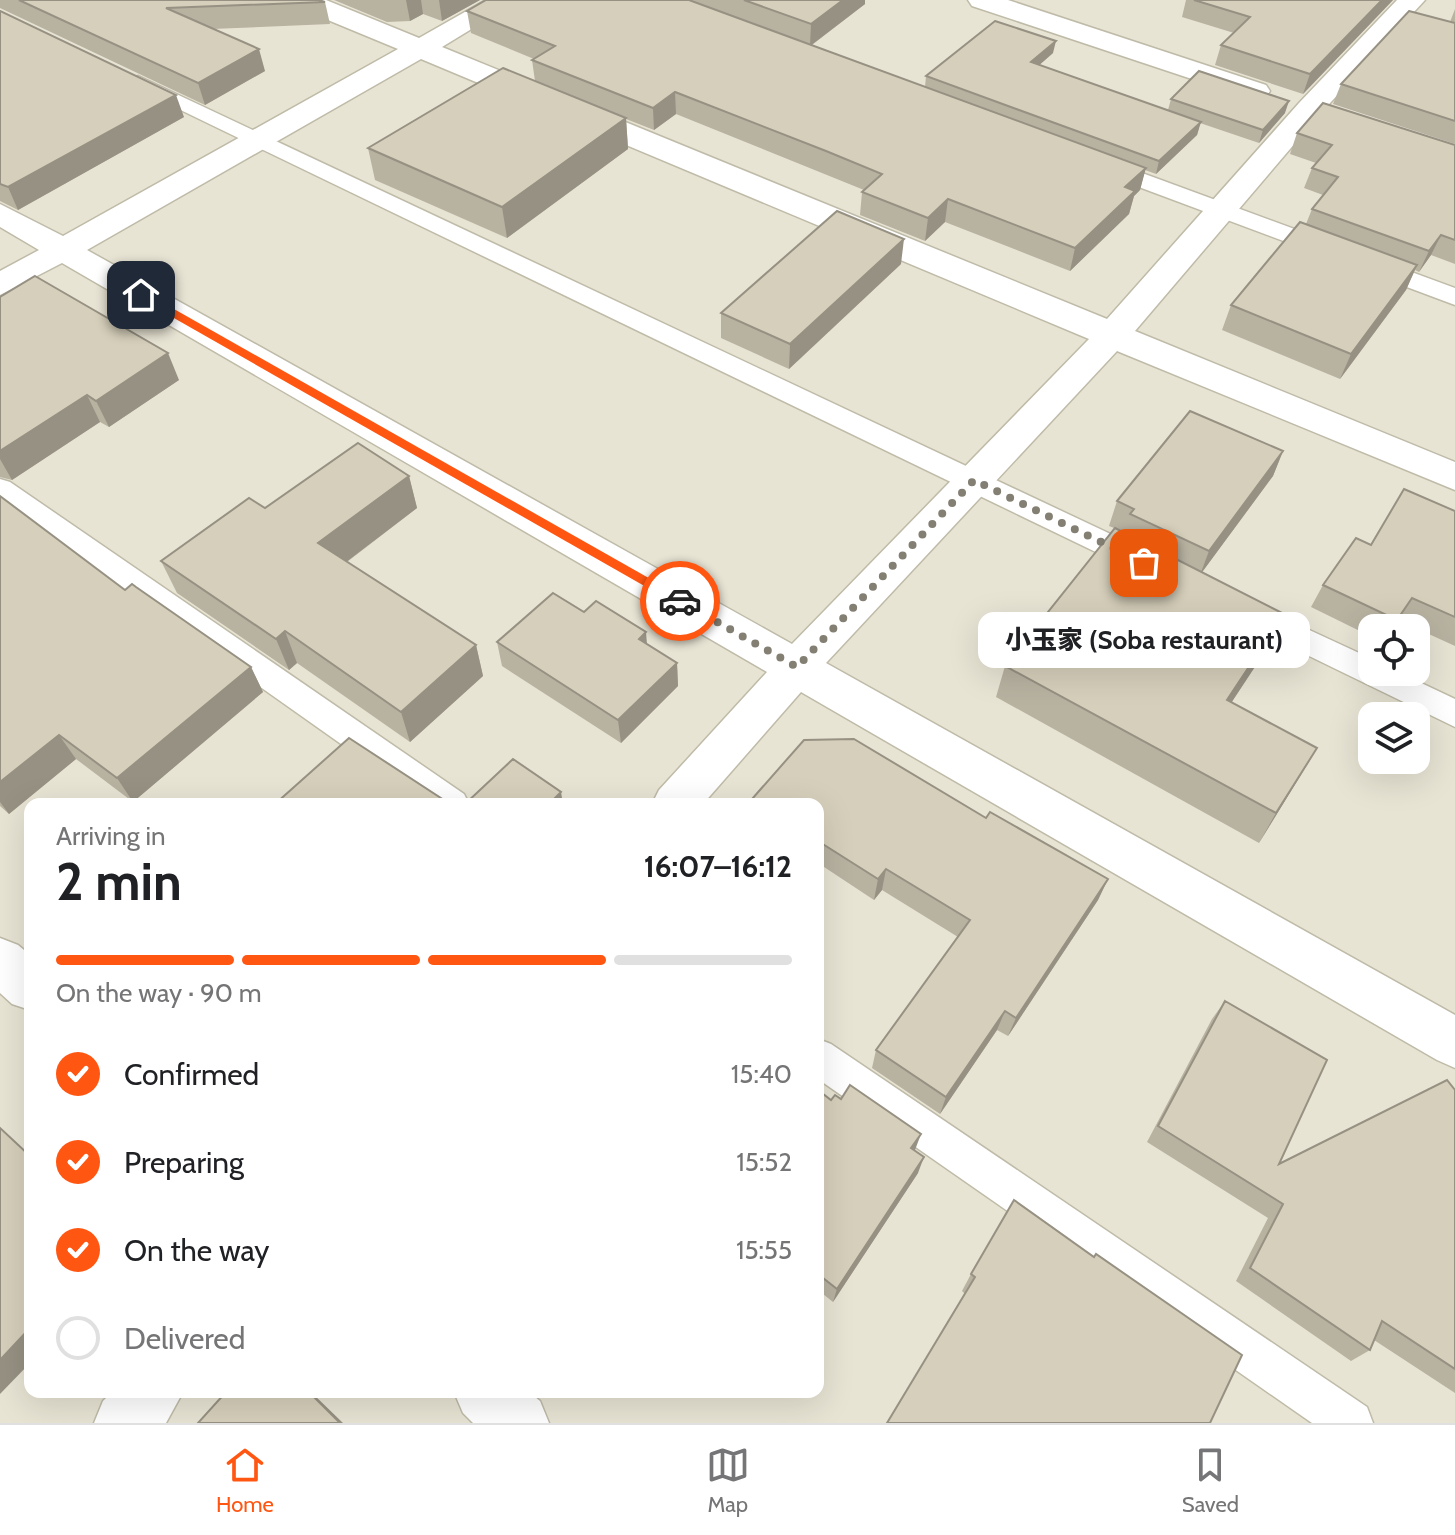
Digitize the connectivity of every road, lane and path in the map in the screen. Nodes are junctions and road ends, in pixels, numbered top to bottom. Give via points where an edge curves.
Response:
1 (303, 0) edge
2 (506, 0) edge
3 (981, 0) edge
4 (1406, 14) edge
5 (420, 49) junction
6 (115, 71) edge
7 (1323, 114) junction
8 (259, 139) junction
9 (1077, 155) edge
10 (1221, 210) junction
11 (0, 214) edge
12 (61, 249) junction
13 (0, 285) edge
14 (1455, 297) edge
15 (1113, 334) junction
16 (1455, 477) edge
17 (974, 480) junction
18 (0, 489) edge
19 (1172, 576) edge
20 (1215, 597) edge
21 (797, 667) junction
22 (1455, 714) edge
23 (443, 798) edge
24 (680, 798) edge
25 (0, 961) edge
26 (24, 982) edge
27 (1455, 1043) edge
28 (824, 1061) edge
29 (148, 1398) edge
30 (491, 1398) edge
31 (125, 1423) edge
32 (518, 1423) edge
33 (1351, 1423) edge

1 - 5 street
2 - 5 street
3 - 7 street
4 - 7 street
5 - 8 street
5 - 15 street
6 - 8 lane
7 - 10 street
8 - 12 street
8 - 17 lane
9 - 10 lane
10 - 14 lane
10 - 15 street
11 - 12 street
12 - 13 street
12 - 21 street
15 - 16 street
15 - 17 street
17 - 19 lane
17 - 21 street
18 - 23 lane
20 - 22 lane
21 - 24 street
21 - 27 street
25 - 26 street
28 - 33 lane
29 - 31 street
30 - 32 street

